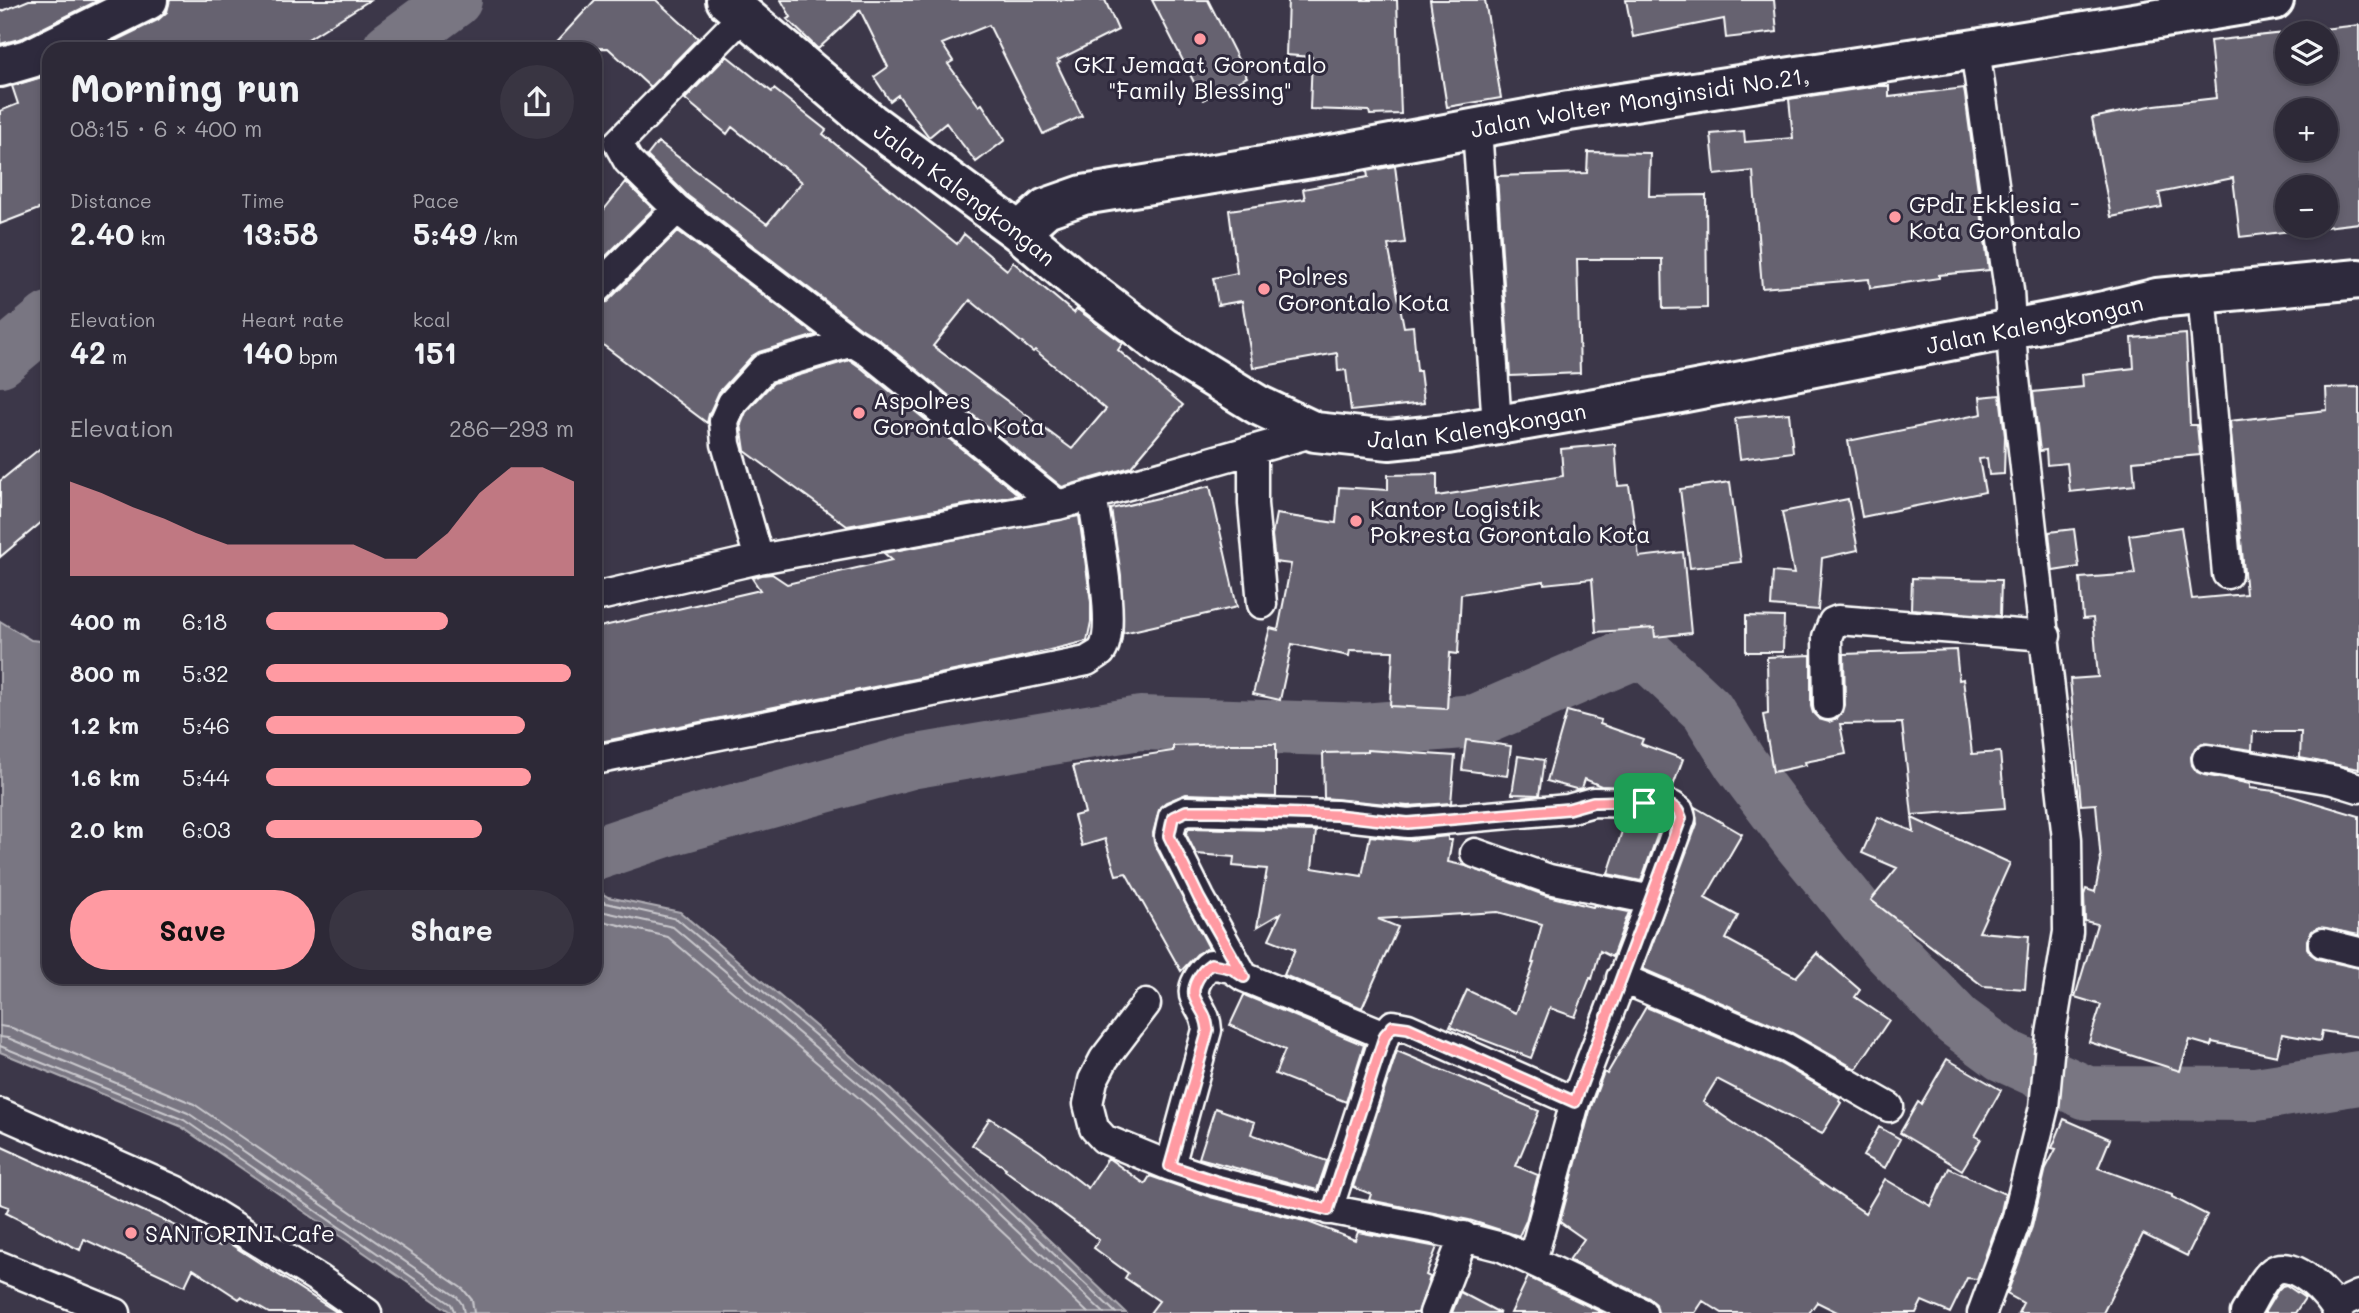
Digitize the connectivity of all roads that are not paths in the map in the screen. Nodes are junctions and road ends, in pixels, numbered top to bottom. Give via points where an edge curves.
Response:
1 (148, 0) edge
2 (2274, 0) edge
3 (735, 8) edge
4 (63, 42) edge
5 (1975, 49) junction
6 (42, 52) edge
7 (0, 67) edge
8 (1477, 128) junction
9 (607, 140) edge
10 (677, 209) junction
11 (1019, 232) junction
12 (2359, 279) edge
13 (602, 283) edge
14 (2202, 293) junction
15 (2010, 329) junction
16 (852, 342) junction
17 (1497, 426) junction
18 (1315, 432) junction
19 (1253, 450) junction
20 (1092, 495) junction
21 (1058, 505) junction
22 (759, 559) junction
23 (2227, 573) dead end
24 (602, 595) edge
25 (1262, 604) dead end
26 (2046, 636) junction
27 (1828, 705) dead end
28 (602, 759) edge
29 (2207, 759) dead end
30 (2359, 788) edge
31 (1475, 853) dead end
32 (1651, 900) junction
33 (2323, 943) dead end
34 (2359, 952) edge
35 (1244, 977) junction
36 (1622, 978) junction
37 (1146, 1004) dead end
38 (1385, 1035) junction
39 (1575, 1102) junction
40 (1889, 1107) dead end
41 (0, 1113) edge
42 (1170, 1166) junction
43 (1328, 1210) junction
44 (1464, 1236) junction
45 (1532, 1261) junction
46 (0, 1266) edge
47 (2344, 1305) edge
48 (116, 1313) edge
49 (367, 1313) edge
50 (1434, 1313) edge
51 (1642, 1313) edge
52 (1982, 1313) edge
53 (2245, 1313) edge

1 - 4 highway
2 - 5 highway, Jalan Wolter Monginsidi No.21,
3 - 9 street
3 - 11 highway, Jalan Kalengkongan via 871,123
5 - 8 highway, Jalan Wolter Monginsidi No.21,
5 - 15 street via 2009,290
6 - 7 highway
8 - 11 highway, Jalan Wolter Monginsidi No.21, via 1083,195 1046,208
8 - 17 street
9 - 10 street
10 - 13 street
10 - 16 street
11 - 18 highway, Jalan Kalengkongan via 1165,348 1258,405
12 - 14 highway, Jalan Kalengkongan
14 - 15 highway, Jalan Kalengkongan
14 - 23 street
15 - 17 highway, Jalan Kalengkongan
15 - 26 street
16 - 21 street
16 - 22 street via 764,368 732,402 724,421 726,444
17 - 18 highway, Jalan Kalengkongan via 1389,440
18 - 19 street
19 - 20 street
19 - 25 street
20 - 21 street
20 - 28 street via 1109,611 1101,651 1087,661
21 - 22 street
22 - 24 street
26 - 27 street via 1838,620 1827,637
26 - 52 street via 2067,839 2068,932 2044,1107 2016,1221
29 - 30 street
31 - 32 street via 1549,878
32 - 35 street via 1681,818 1672,806 1593,802 1568,809 1408,823 1336,815 1186,811 1173,817 1169,836
32 - 36 street
33 - 34 street
35 - 38 street
35 - 42 street via 1231,968 1211,964 1193,992 1208,1030
36 - 39 street
36 - 40 street via 1786,1048
37 - 42 street via 1104,1059 1088,1104 1094,1128 1104,1139
38 - 39 street via 1393,1026 1408,1028
38 - 43 street
39 - 45 street
41 - 49 street via 175,1190
42 - 43 street
43 - 44 street
44 - 45 street
44 - 50 street
45 - 51 street
46 - 48 street
47 - 53 street via 2306,1276 2281,1268 2273,1272

